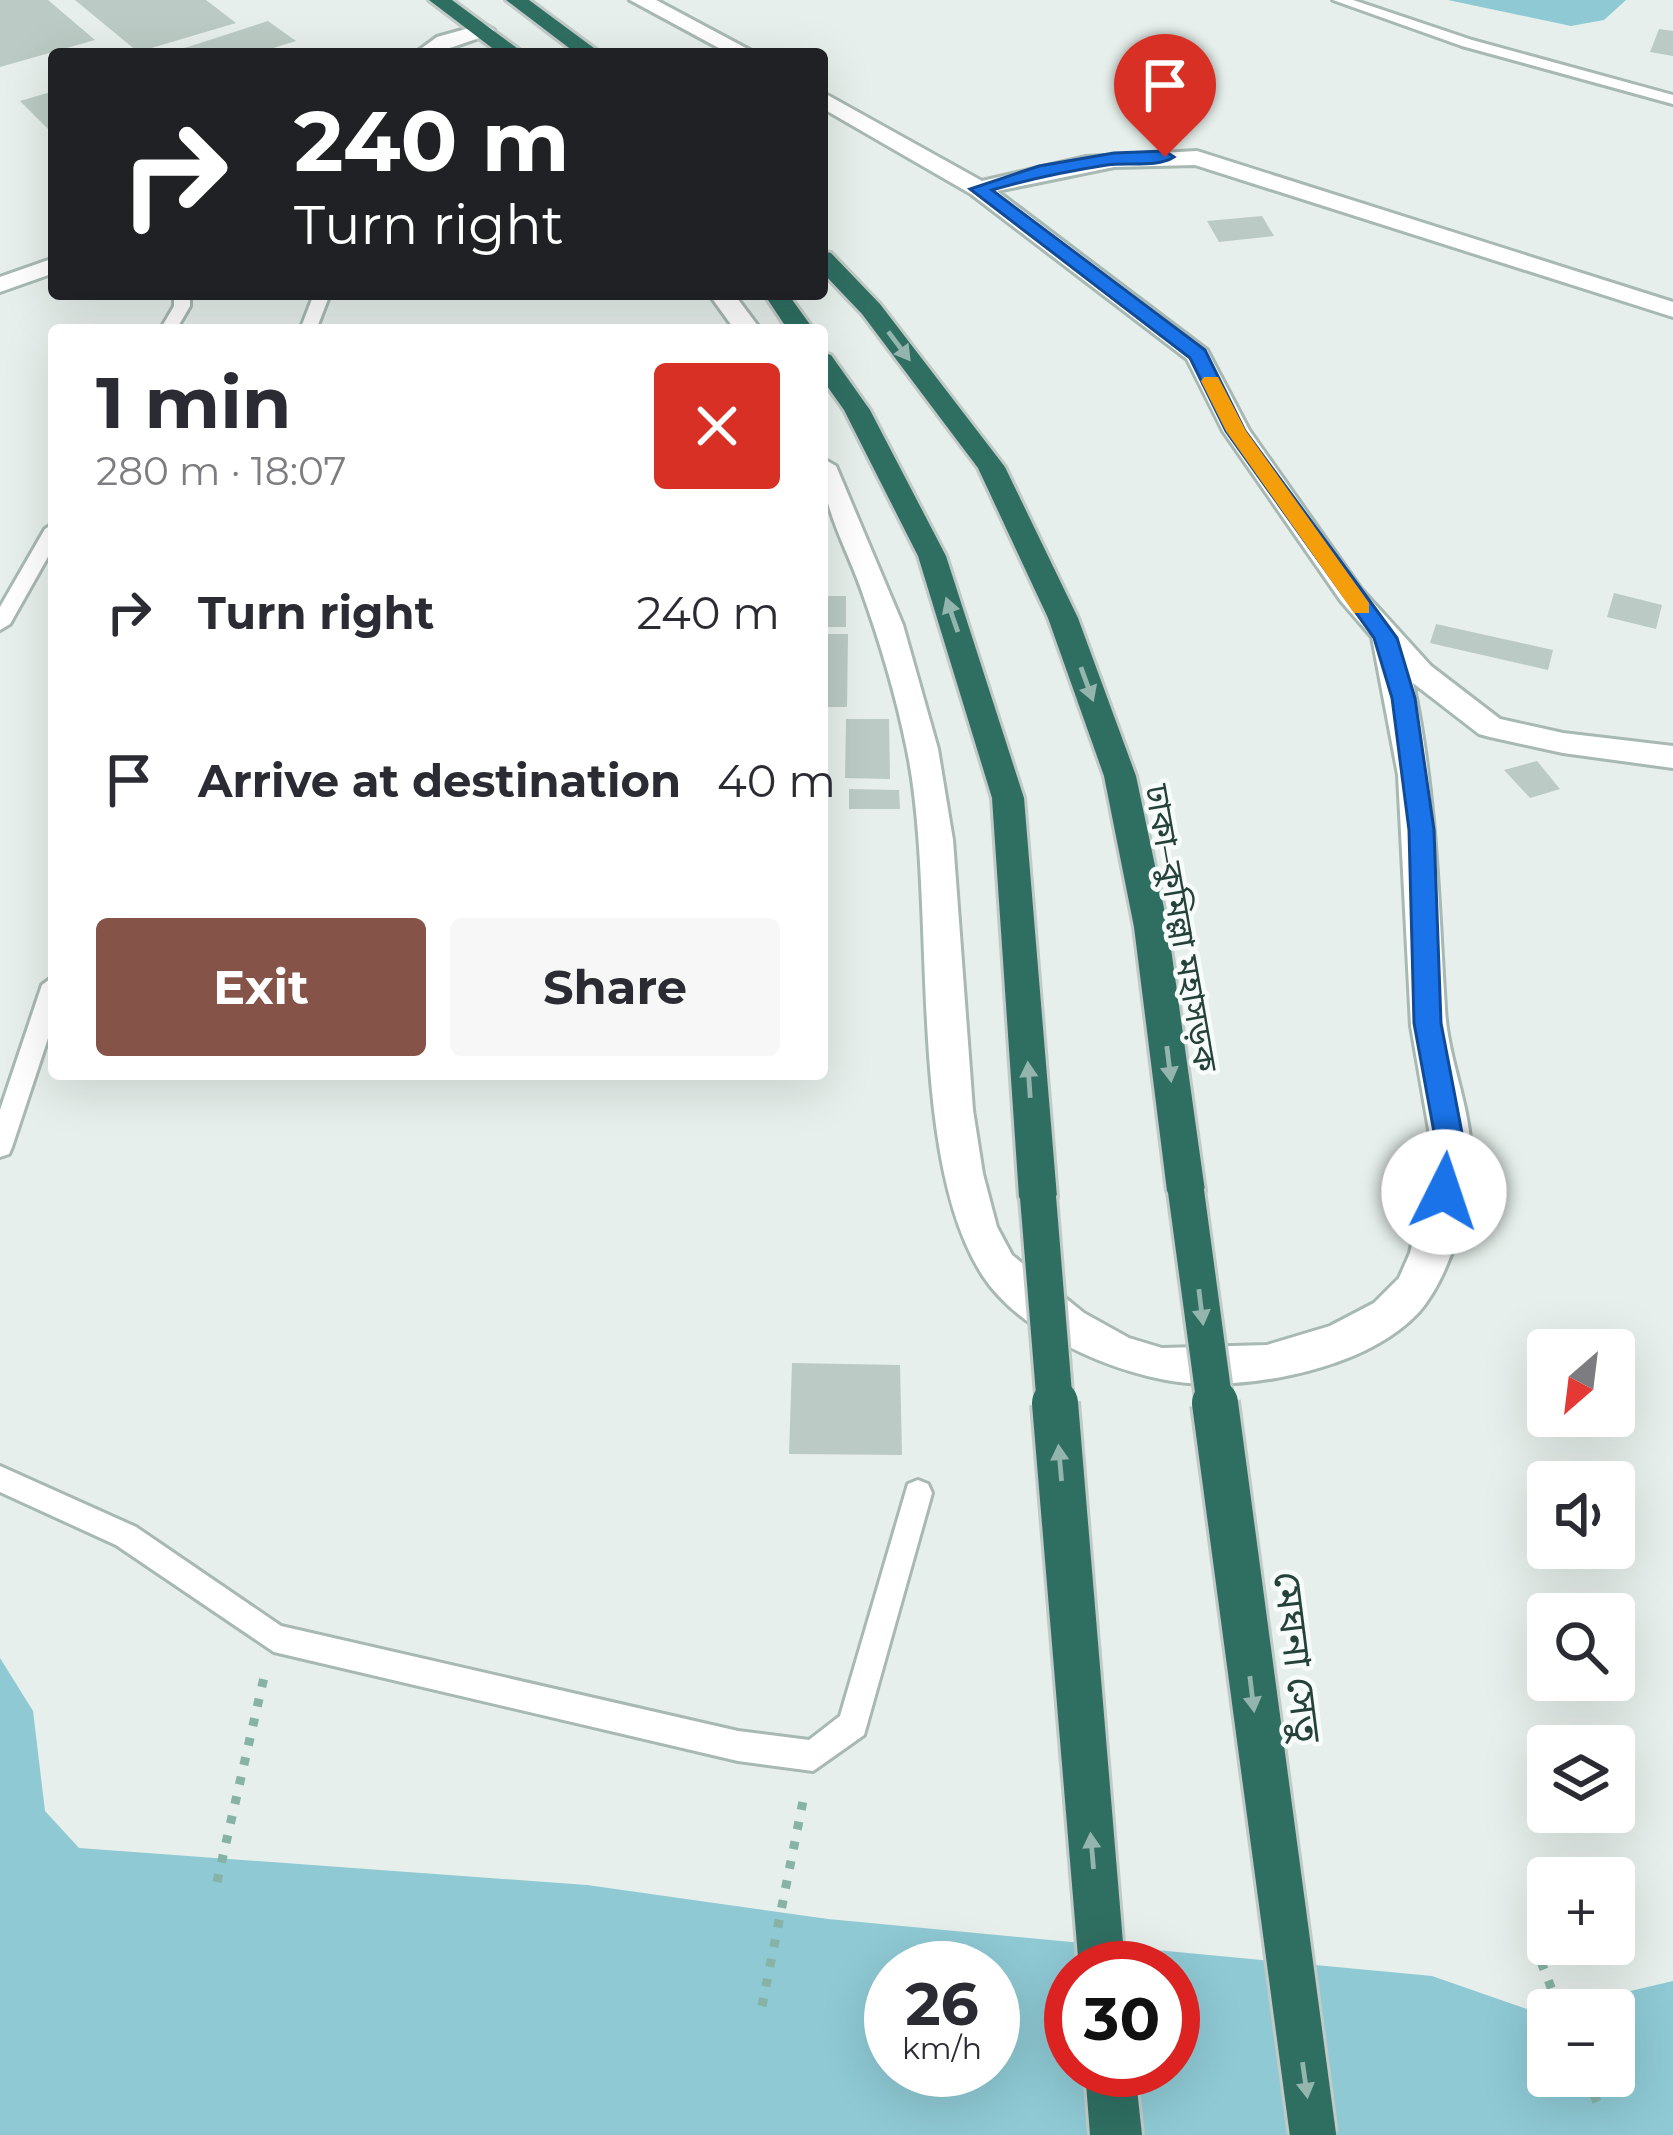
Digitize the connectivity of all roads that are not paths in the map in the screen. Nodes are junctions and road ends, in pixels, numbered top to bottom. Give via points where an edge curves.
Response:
1 (439, 0) edge
2 (516, 0) edge
3 (640, 0) edge
4 (1340, 0) edge
5 (484, 30) junction
6 (435, 48) edge
7 (506, 48) edge
8 (584, 48) edge
9 (734, 48) edge
10 (1673, 100) edge
11 (828, 102) edge
12 (979, 189) junction
13 (828, 264) edge
14 (48, 267) edge
15 (0, 285) edge
16 (1664, 308) edge
17 (1673, 330) edge
18 (828, 369) edge
19 (828, 480) edge
20 (48, 540) edge
21 (0, 624) edge
22 (1385, 638) junction
23 (1673, 757) edge
24 (48, 1003) edge
25 (0, 1147) edge
26 (1186, 1191) joint
27 (0, 1479) edge
28 (918, 1493) dead end
29 (1100, 1941) edge
30 (1112, 2097) edge
31 (1115, 2135) edge
32 (1313, 2135) edge

1 - 5 highway
2 - 8 highway
3 - 9 street
4 - 10 lane
5 - 6 street
5 - 7 highway
11 - 12 street
12 - 16 street via 1114,158 1197,158
12 - 22 street via 1198,355 1236,431
13 -> 26 highway, ঢাকা–কুমিল্লা মহাসড়ক via 991,467 1063,618 1120,776 1151,927
14 - 15 street
16 - 17 street
29 -> 18 highway, bridge via 1008,798 932,556
19 - 22 street via 891,625 931,792 966,1188 995,1262 1033,1301 1152,1364 1249,1368 1292,1358 1373,1322 1403,1302 1425,1272 1452,1154 1427,1023 1422,830 1404,698
20 - 21 lane
22 - 23 street via 1490,727
24 - 25 lane
26 -> 32 highway, মেঘনা সেতু, bridge
27 - 28 lane via 126,1536 274,1638 739,1746 813,1756 853,1725
30 - 31 highway

